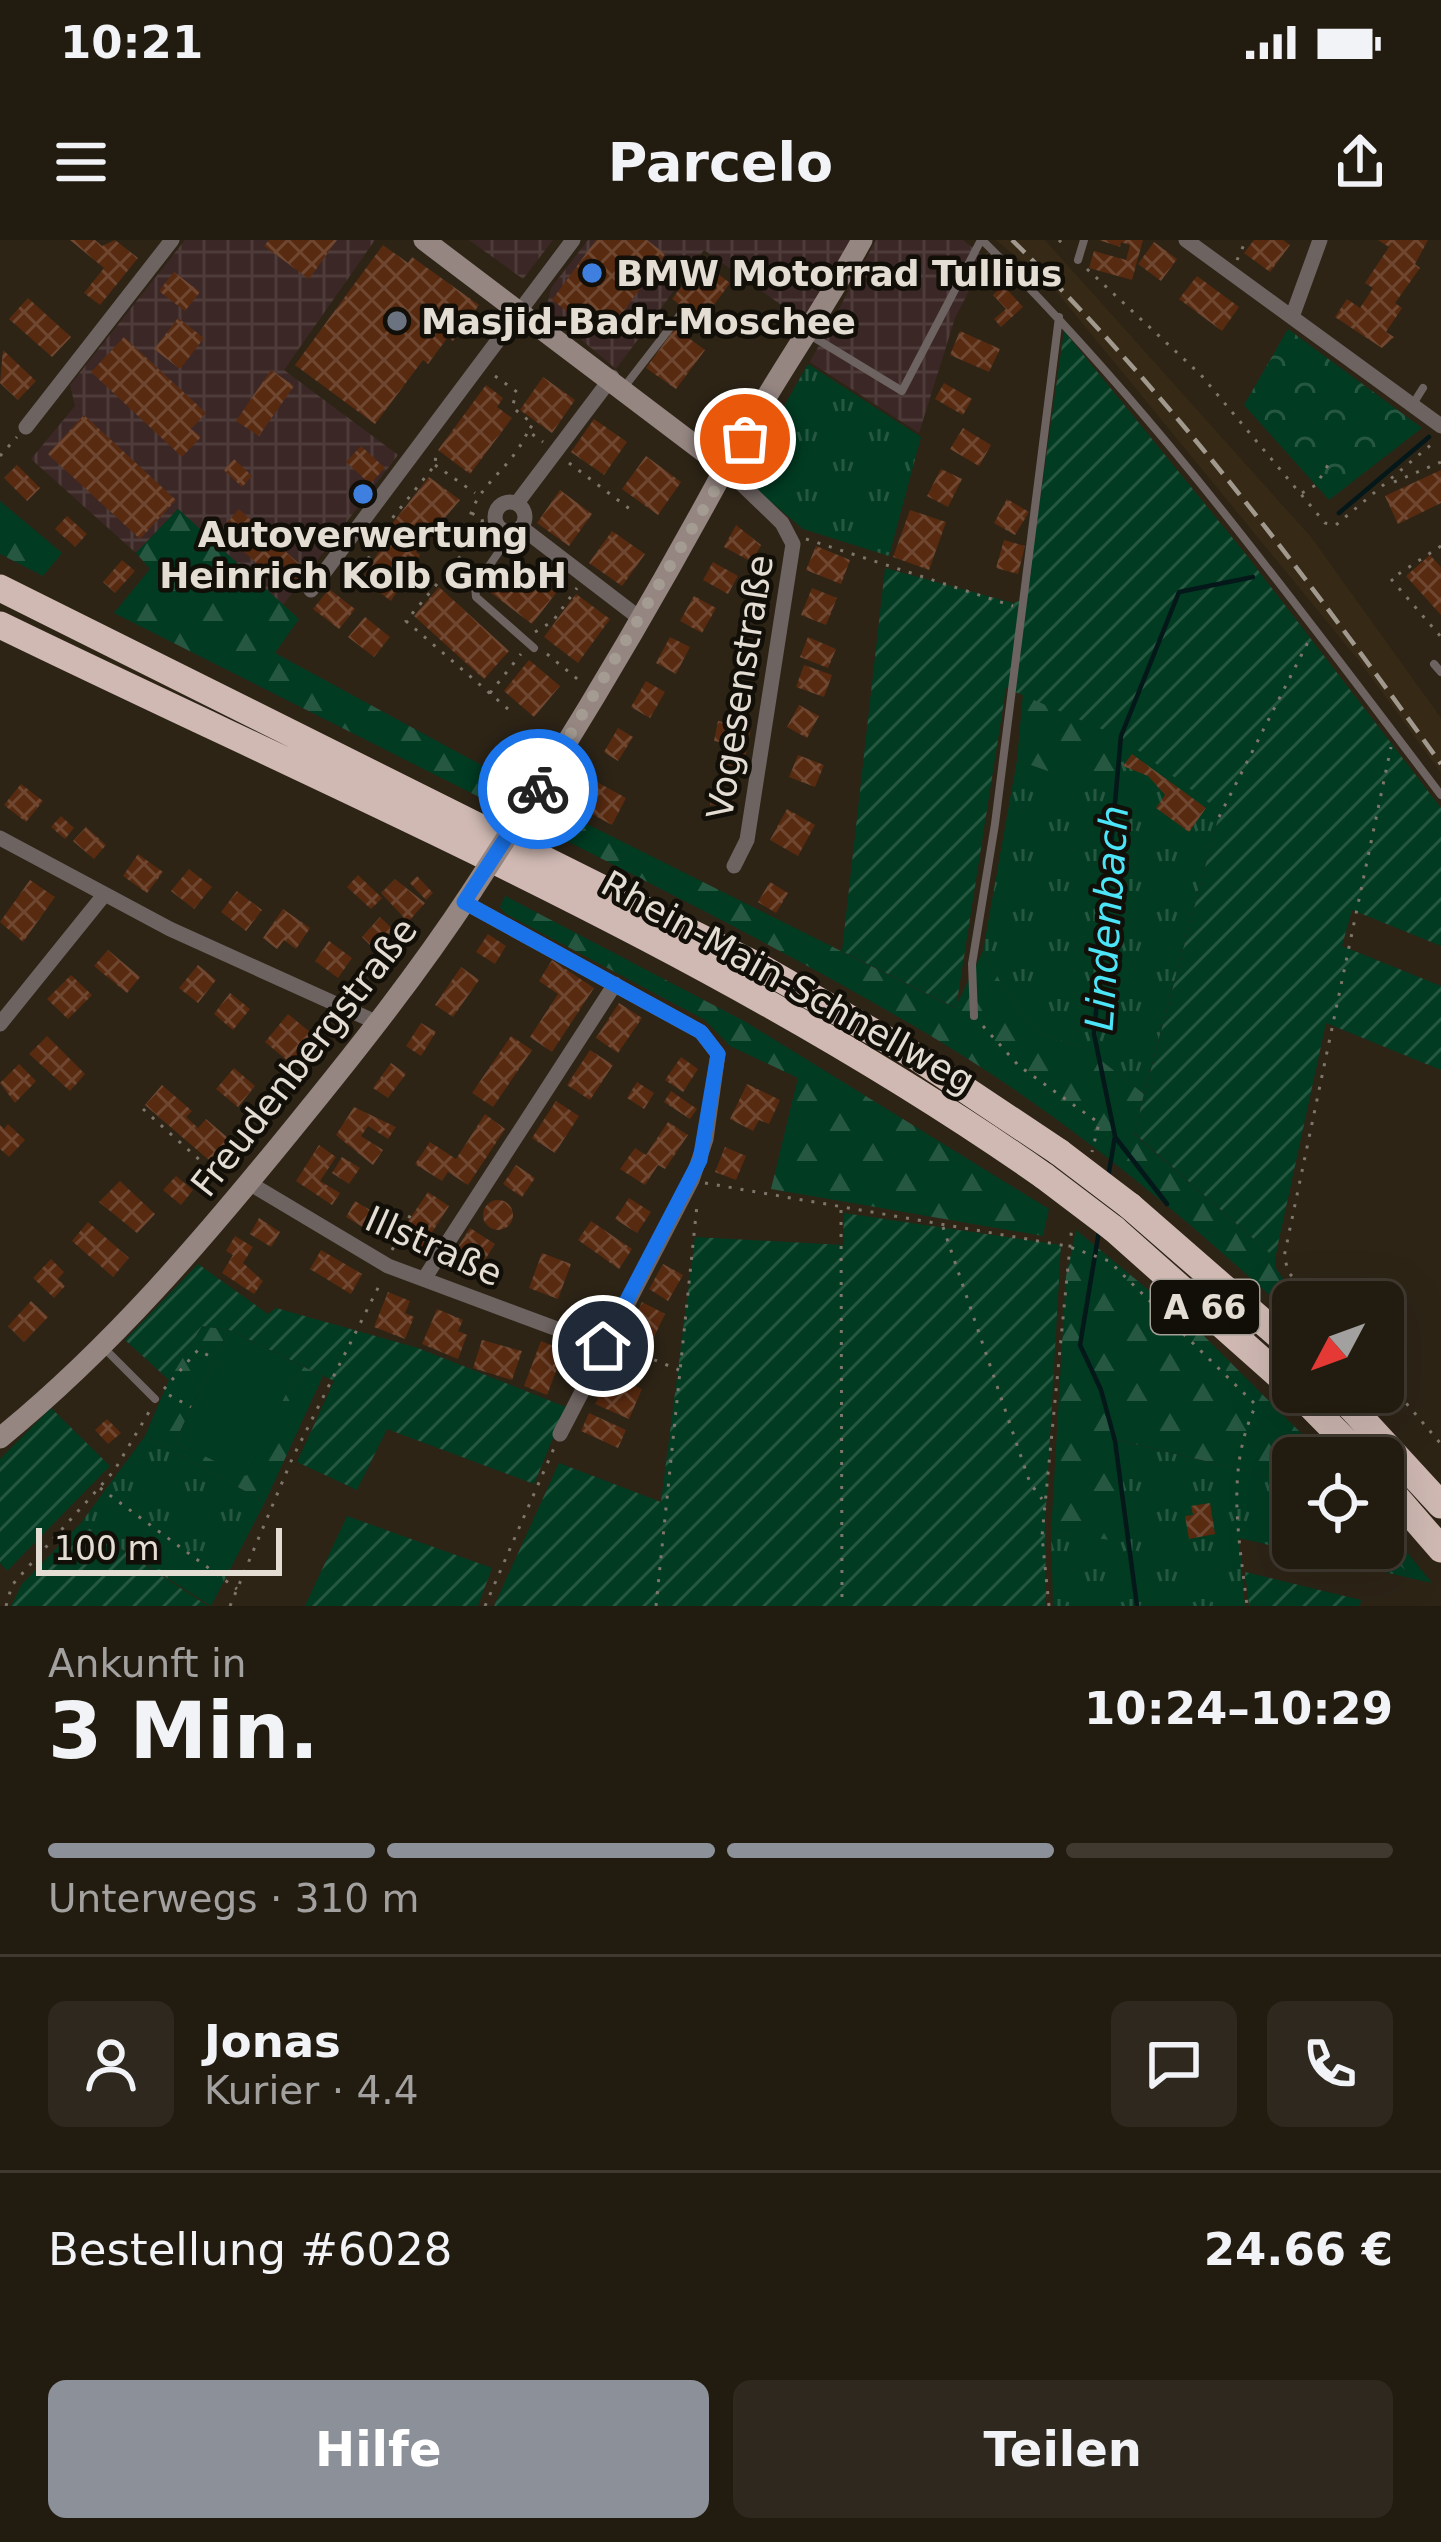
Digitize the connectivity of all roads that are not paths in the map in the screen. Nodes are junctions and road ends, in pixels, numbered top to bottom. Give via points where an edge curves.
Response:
1 (172, 240) edge
2 (424, 240) edge
3 (573, 240) edge
4 (862, 240) edge
5 (981, 240) edge
6 (1084, 240) edge
7 (1186, 240) edge
8 (1320, 240) edge
9 (1078, 260) road end
10 (518, 310) junction
11 (1059, 316) junction
12 (1292, 317) junction
13 (700, 330) dead end
14 (810, 335) junction
15 (618, 382) junction
16 (1423, 388) dead end
17 (1413, 406) junction
18 (26, 427) road end
19 (1441, 429) edge
20 (725, 468) junction
21 (518, 503) junction
22 (517, 531) junction
23 (0, 588) edge
24 (310, 590) dead end
25 (642, 620) junction
26 (0, 625) edge
27 (533, 640) road end
28 (1441, 795) edge
29 (0, 838) edge
30 (734, 866) dead end
31 (104, 895) junction
32 (468, 897) junction
33 (615, 984) junction
34 (974, 1016) road end
35 (378, 1023) junction
36 (0, 1024) edge
37 (1051, 1164) junction
38 (244, 1189) junction
39 (1122, 1218) junction
40 (424, 1280) junction
41 (1272, 1332) edge
42 (605, 1343) junction
43 (101, 1346) junction
44 (1272, 1367) edge
45 (158, 1395) road end
46 (1318, 1413) edge
47 (1356, 1413) edge
48 (560, 1434) road end
49 (1341, 1437) edge
50 (0, 1438) edge
51 (1441, 1505) edge
52 (1404, 1507) edge
53 (1441, 1550) edge

1 - 18 street
2 - 10 street
3 - 10 street
4 - 14 street, Freudenbergstraße
5 - 11 lane
5 - 14 lane via 902,391
6 - 9 lane
7 - 12 street
8 - 12 street
10 - 15 street
10 - 24 street
11 - 28 lane
11 - 34 lane via 972,964
12 - 17 street
13 - 15 lane via 680,315
14 - 20 street, Freudenbergstraße
15 - 20 street
15 - 21 street via 550,448
16 - 17 lane
17 - 19 street
20 - 25 street, Freudenbergstraße
20 - 30 street, Vogesenstraße via 793,544 747,840
21 - 22 street via 526,515
21 - 22 street via 488,516 500,529
22 - 25 street
22 - 27 lane via 475,586 476,597
23 - 37 highway, Rhein-Main-Schnellweg / A 66 via 760,967 915,1056
25 - 32 street, Freudenbergstraße, bridge
26 - 37 highway, Rhein-Main-Schnellweg / A 66 via 665,949
29 - 31 street
31 - 35 street
31 - 36 street
32 - 33 street
32 - 35 street, Freudenbergstraße
33 - 40 street
33 - 42 street via 715,1047 714,1094 692,1180
35 - 38 street, Freudenbergstraße
37 - 39 highway, Rhein-Main-Schnellweg / A 66, bridge
38 - 40 street, Illstraße
38 - 43 street, Freudenbergstraße
39 - 41 highway, Rhein-Main-Schnellweg / A 66
39 - 44 highway, Rhein-Main-Schnellweg / A 66
40 - 42 street, Illstraße
42 - 48 street
43 - 45 lane
43 - 50 street, Freudenbergstraße
46 - 49 highway, Rhein-Main-Schnellweg / A 66
47 - 51 highway
52 - 53 highway

